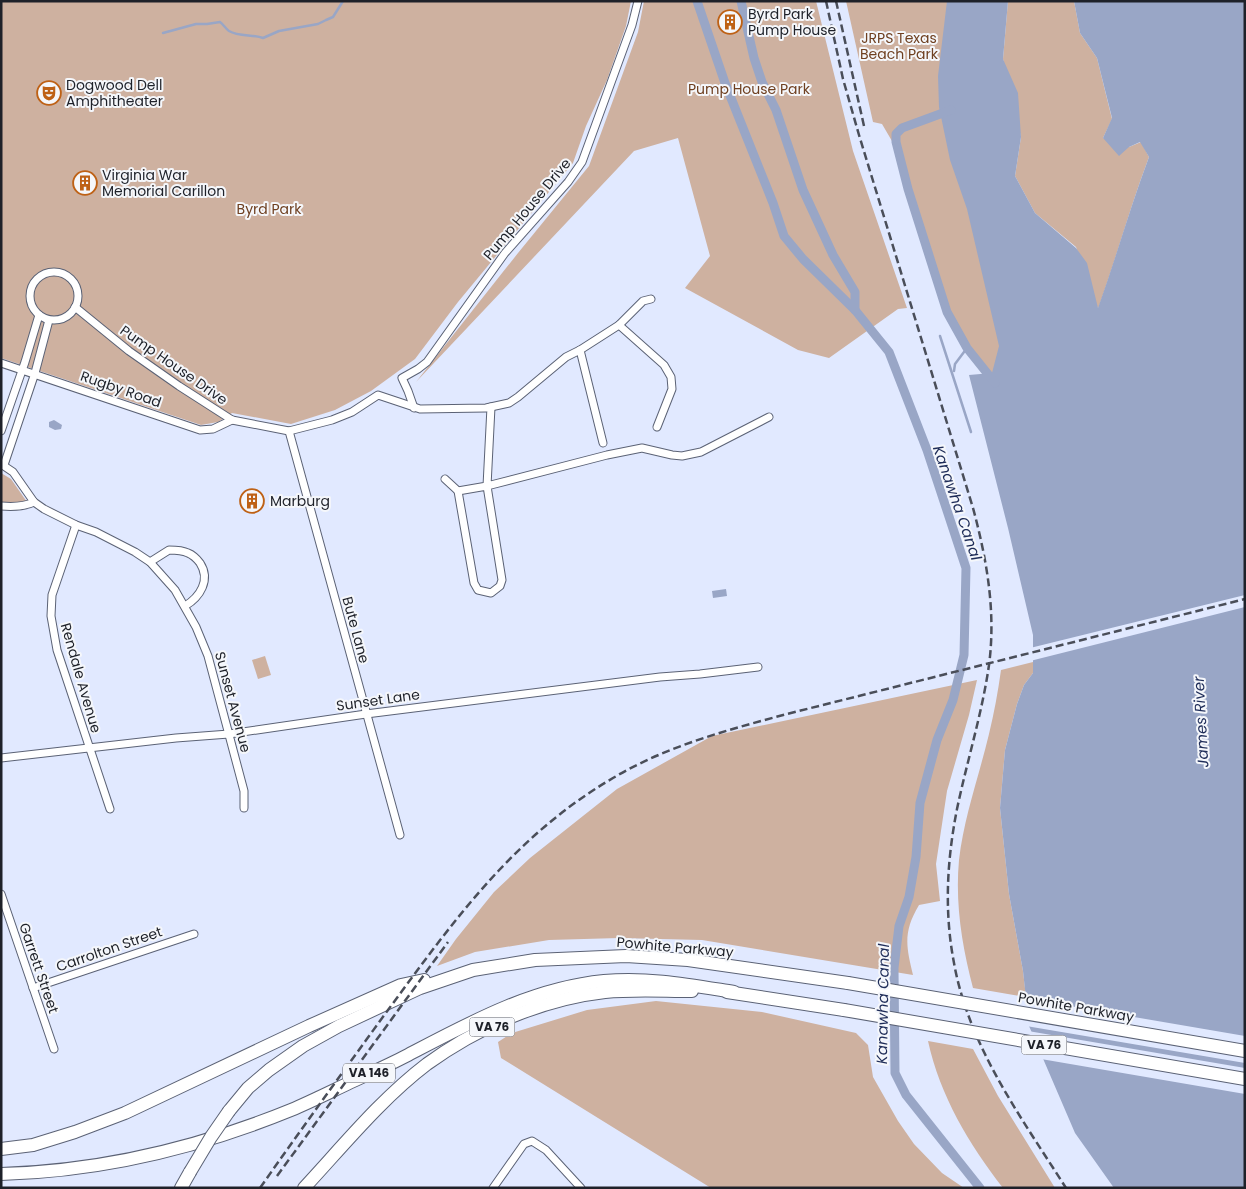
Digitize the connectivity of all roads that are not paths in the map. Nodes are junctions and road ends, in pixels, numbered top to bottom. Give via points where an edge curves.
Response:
1 (638, 1) edge
2 (651, 299) dead end
3 (75, 307) junction
4 (38, 315) junction
5 (49, 320) junction
6 (619, 325) junction
7 (580, 350) junction
8 (1, 362) edge
9 (22, 369) junction
10 (35, 373) junction
11 (414, 408) junction
12 (491, 408) junction
13 (768, 417) dead end
14 (232, 420) junction
15 (657, 427) dead end
16 (1, 431) edge
17 (289, 431) junction
18 (603, 443) dead end
19 (3, 465) edge
20 (445, 479) dead end
21 (486, 486) junction
22 (458, 491) junction
23 (34, 502) junction
24 (1, 506) edge
25 (76, 525) junction
26 (150, 562) junction
27 (185, 606) junction
28 (758, 668) dead end
29 (366, 714) junction
30 (229, 734) junction
31 (89, 748) junction
32 (1, 758) edge
33 (244, 808) dead end
34 (110, 809) dead end
35 (400, 835) dead end
36 (1, 894) edge
37 (194, 934) dead end
38 (473, 970) junction
39 (33, 988) junction
40 (734, 992) junction
41 (54, 1049) dead end
42 (1245, 1051) edge
43 (1245, 1079) edge
44 (1, 1149) edge
45 (1, 1174) edge
46 (181, 1188) edge
47 (304, 1188) edge
48 (493, 1188) edge
49 (581, 1188) edge

1 - 11 street, Pump House Drive via 582,162 505,253 427,362 402,378
2 - 6 street via 644,301
3 - 4 street via 78,293 75,286 65,275 51,272 38,278 30,290 31,305
3 - 5 street via 62,319
3 - 14 street, Pump House Drive via 129,351
4 - 5 street
4 - 9 street
5 - 10 street, Sunset Avenue
6 - 7 street
6 - 15 street via 664,365 671,377 672,389
7 - 12 street via 554,366 518,398
7 - 18 street
8 - 9 street, Rugby Road
9 - 10 street, Rugby Road
9 - 16 street
10 - 14 street, Rugby Road via 200,430 213,429
10 - 19 street, Sunset Avenue
11 - 12 street
11 - 17 street, Pump House Drive via 378,395 352,412
12 - 21 street
13 - 21 street via 696,454 672,455 642,448
14 - 17 street, Pump House Drive
17 - 29 street, Bute Lane
19 - 23 street, Sunset Avenue via 18,478
20 - 22 street
21 - 22 street
21 - 22 street via 502,580 491,593 478,590 474,583
23 - 24 street via 22,506
23 - 25 street, Sunset Avenue
25 - 26 street, Sunset Avenue via 121,544
25 - 31 street, Rendale Avenue via 52,595 50,616 57,650
26 - 27 street, Sunset Avenue
26 - 27 street via 169,550 187,552 202,566 205,577 199,594
27 - 30 street, Sunset Avenue via 208,656
28 - 29 street, Sunset Lane
29 - 30 street, Sunset Lane
29 - 35 street, Bute Lane
30 - 31 street, Sunset Lane
30 - 33 street, Sunset Avenue via 244,791
31 - 32 street, Sunset Lane
31 - 34 street, Rendale Avenue
36 - 39 street, Garrett Street
37 - 39 street, Carrolton Street
38 - 42 highway, Powhite Parkway / VA 76, bridge via 535,960 626,956 688,960 848,983
38 - 44 highway via 401,986 125,1113 33,1145
38 - 46 highway, Powhite Parkway / VA 76, bridge via 420,988 339,1026 269,1070 229,1111
39 - 41 street, Garrett Street
40 - 43 highway, VA 76, bridge
40 - 45 highway, VA 146 via 663,980 603,981 563,989 499,1009 292,1110 235,1131 180,1148 108,1164
40 - 47 highway, VA 76 via 605,992 531,1009 502,1022 427,1064 382,1104
48 - 49 street via 524,1144 532,1141 546,1150

